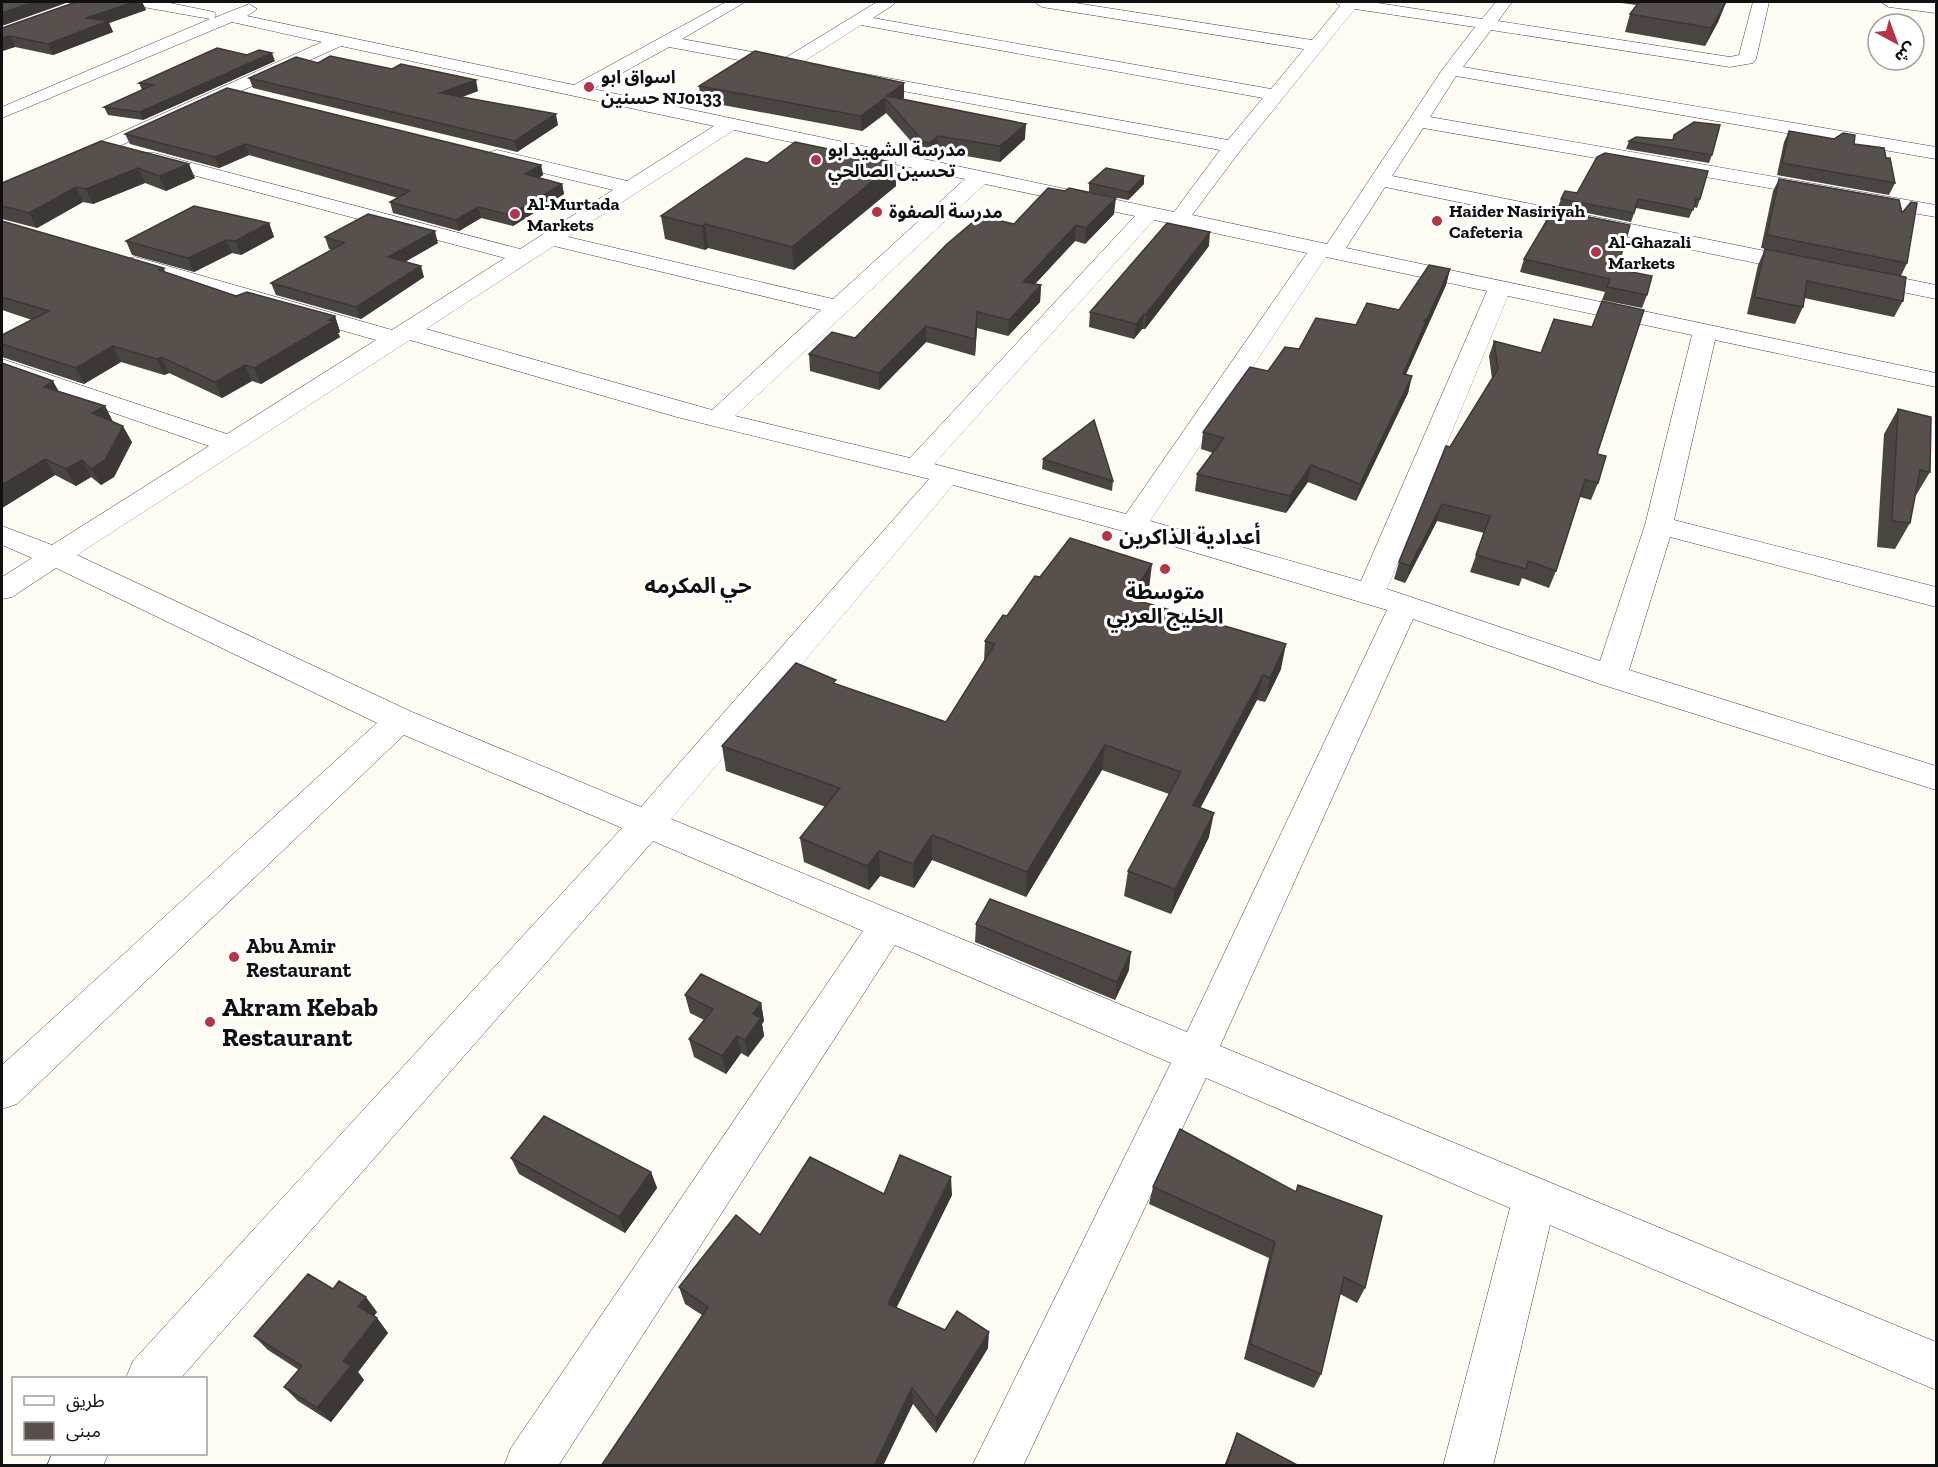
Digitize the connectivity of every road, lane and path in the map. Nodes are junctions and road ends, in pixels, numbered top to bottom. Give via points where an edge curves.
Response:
1 (143, 2) edge
2 (267, 2) edge
3 (737, 2) edge
4 (887, 2) edge
5 (1042, 2) edge
6 (1347, 2) edge
7 (1504, 2) edge
8 (1761, 2) edge
9 (1889, 2) edge
10 (1936, 8) edge
11 (236, 9) edge
12 (208, 15) junction
13 (858, 20) junction
14 (1489, 25) junction
15 (339, 40) junction
16 (666, 41) junction
17 (1318, 45) junction
18 (788, 64) junction
19 (811, 69) edge
20 (1451, 70) junction
21 (846, 75) edge
22 (41, 82) junction
23 (64, 87) junction
24 (229, 90) junction
25 (576, 91) junction
26 (1276, 95) junction
27 (263, 98) edge
28 (2, 107) edge
29 (1418, 121) junction
30 (730, 124) junction
31 (104, 146) junction
32 (1233, 147) junction
33 (481, 152) edge
34 (1936, 153) edge
35 (980, 177) junction
36 (1380, 180) junction
37 (630, 188) junction
38 (2, 193) edge
39 (1936, 211) edge
40 (1149, 213) junction
41 (1179, 219) junction
42 (550, 239) junction
43 (1326, 250) junction
44 (522, 256) junction
45 (114, 258) edge
46 (1821, 269) edge
47 (1844, 274) edge
48 (1500, 287) junction
49 (1936, 292) edge
50 (836, 307) junction
51 (1705, 331) junction
52 (401, 334) junction
53 (2, 366) edge
54 (1936, 380) edge
55 (717, 419) junction
56 (229, 444) junction
57 (916, 468) junction
58 (947, 475) junction
59 (1133, 525) junction
60 (1659, 525) junction
61 (2, 535) edge
62 (54, 556) junction
63 (2, 590) edge
64 (1936, 597) edge
65 (1387, 599) junction
66 (1611, 676) junction
67 (400, 720) junction
68 (1936, 778) edge
69 (647, 824) junction
70 (888, 926) junction
71 (1196, 1055) junction
72 (2, 1091) edge
73 (1535, 1198) junction
74 (1936, 1366) edge
75 (151, 1377) edge
76 (529, 1466) edge
77 (997, 1466) edge
78 (1468, 1466) edge

1 - 12 street
2 - 11 street
3 - 16 street
4 - 13 street
5 - 17 street
6 - 14 street
6 - 17 street
7 - 14 street
8 - 14 street via 1747,59 1740,62
9 - 10 street
11 - 12 street
11 - 15 street
11 - 23 street
12 - 22 street
13 - 18 street
13 - 26 street
14 - 20 street
15 - 24 street
15 - 25 street
16 - 18 street
16 - 25 street
17 - 26 street
18 - 19 street
20 - 29 street
20 - 34 street
21 - 32 street
22 - 23 street via 38,85 46,89
22 - 28 street
23 - 28 street
24 - 27 street
24 - 31 street
25 - 30 street
26 - 32 street
29 - 36 street
29 - 39 street
30 - 35 street
30 - 37 street
31 - 38 street
31 - 44 street
32 - 41 street
33 - 37 street
35 - 40 street
35 - 50 street
36 - 43 street
36 - 46 street
37 - 42 street
40 - 41 street
40 - 57 street
41 - 43 street
42 - 44 street
42 - 50 street
43 - 48 street
43 - 59 street
44 - 52 street
45 - 52 street
47 - 49 street
48 - 51 street
48 - 65 street
50 - 55 street
51 - 54 street
51 - 60 street
52 - 55 street
52 - 56 street
53 - 56 street
55 - 57 street
56 - 62 street
57 - 58 street
58 - 59 street
58 - 69 street
59 - 65 street
60 - 64 street
60 - 66 street
61 - 62 street
62 - 63 street
62 - 67 street
65 - 66 street
65 - 71 street
66 - 68 street
67 - 69 street
67 - 72 street
69 - 70 street
69 - 75 street
70 - 71 street
70 - 76 street
71 - 73 street
71 - 77 street
73 - 74 street
73 - 78 street

